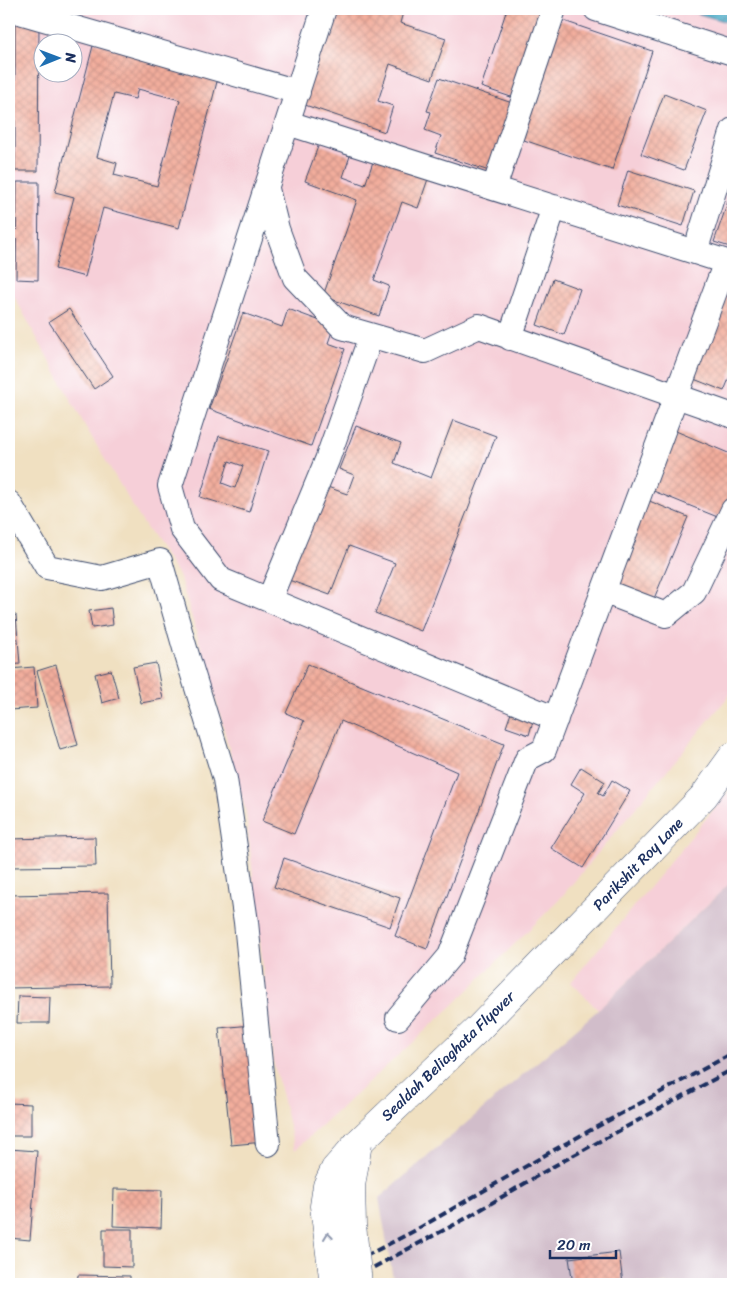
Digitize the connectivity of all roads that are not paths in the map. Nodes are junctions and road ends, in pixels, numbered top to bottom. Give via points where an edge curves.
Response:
1 (9, 9) edge
2 (324, 9) edge
3 (554, 9) edge
4 (596, 9) edge
5 (733, 53) edge
6 (298, 92) junction
7 (288, 123) junction
8 (733, 130) edge
9 (494, 188) junction
10 (266, 189) junction
11 (554, 208) junction
12 (695, 252) junction
13 (730, 263) edge
14 (371, 336) junction
15 (510, 338) junction
16 (676, 396) junction
17 (733, 416) edge
18 (9, 503) edge
19 (733, 510) edge
20 (603, 591) junction
21 (268, 600) junction
22 (556, 719) junction
23 (733, 756) edge
24 (538, 968) joint
25 (398, 1018) dead end
26 (358, 1143) junction
27 (268, 1144) dead end
28 (334, 1284) edge
29 (358, 1284) edge

1 - 6 lane
2 - 6 lane
3 - 9 lane
4 - 5 lane
6 - 7 lane
7 - 9 lane
7 - 10 lane
8 - 12 lane
9 - 11 lane
10 - 14 lane via 294,278 342,327
10 - 21 lane via 170,486 182,529 221,580
11 - 12 lane
11 - 15 lane
12 - 13 lane
13 - 16 lane
14 - 15 lane via 425,351 479,326
14 - 21 lane via 328,460
15 - 16 lane
16 - 17 lane
16 - 20 lane
18 - 27 lane via 46,567 102,578 160,561 225,779 246,922
19 - 20 lane via 694,592 666,615
20 - 22 lane
21 - 22 lane
22 - 25 lane via 544,750 527,759 450,956
23 - 24 main road, Parikshit Roy Lane via 704,796
24 - 26 main road, Sealdah Beliaghata Flyover
28 -> 26 main road, Sealdah Beliaghata Flyover, bridge via 324,1206 326,1186 335,1169
26 - 29 main road, bridge via 351,1186

